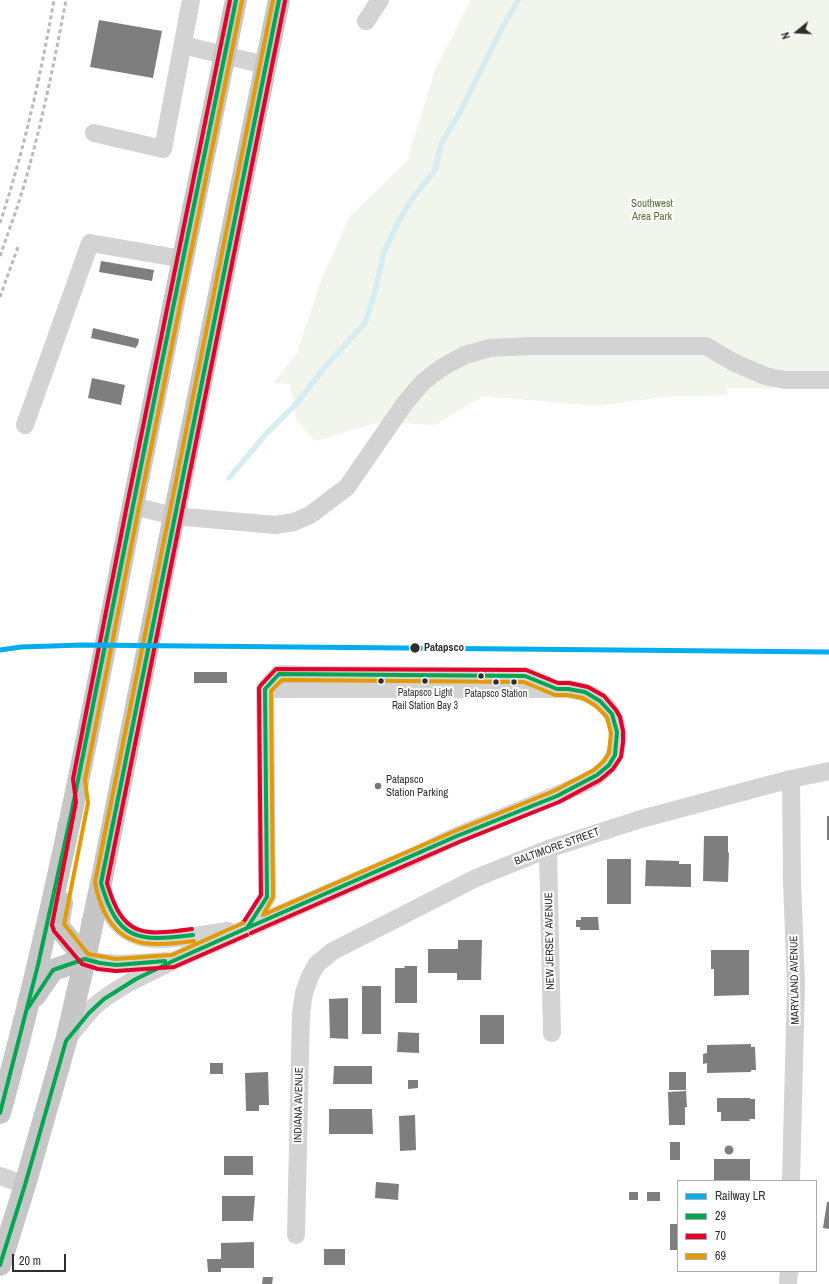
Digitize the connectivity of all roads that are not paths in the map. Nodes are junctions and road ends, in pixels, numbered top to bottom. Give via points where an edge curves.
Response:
1 (191, 0) edge
2 (236, 0) edge
3 (278, 0) edge
4 (380, 0) edge
5 (366, 21) dead end
6 (183, 45) junction
7 (225, 55) junction
8 (265, 65) junction
9 (94, 133) dead end
10 (183, 258) junction
11 (829, 380) edge
12 (25, 425) dead end
13 (133, 506) junction
14 (174, 516) junction
15 (829, 771) edge
16 (791, 779) junction
17 (79, 780) junction
18 (548, 849) junction
19 (101, 883) junction
20 (247, 929) junction
21 (85, 960) junction
22 (173, 961) junction
23 (310, 976) joint
24 (28, 1008) junction
25 (552, 1033) dead end
26 (66, 1041) junction
27 (0, 1113) edge
28 (0, 1176) edge
29 (791, 1180) edge
30 (25, 1185) junction
31 (296, 1235) dead end
32 (0, 1265) edge
33 (789, 1272) edge
34 (788, 1284) edge

1 - 6 street
2 - 7 main road
3 - 8 main road
4 - 5 street
6 - 7 street
6 - 9 street via 164,149
7 - 8 street
7 - 10 main road
8 - 14 main road
10 - 12 street via 90,243
10 - 13 main road
11 - 14 street via 785,380 765,376 733,362 706,346 490,348 465,355 441,368 423,382 404,403 346,487 310,514 294,522 275,525
13 - 14 street
13 - 17 main road
14 - 19 main road
15 - 16 street, BALTIMORE STREET
16 - 18 street, BALTIMORE STREET via 641,819
16 - 29 street, MARYLAND AVENUE via 796,985
17 - 21 main road via 82,802 58,924
17 - 24 main road
18 - 23 street, BALTIMORE STREET via 476,878 333,951 317,964
18 - 25 street, NEW JERSEY AVENUE
19 - 20 street via 115,920 131,934 152,939
19 - 21 main road
20 - 20 street via 267,897 265,689 557,689 580,691 591,695 612,714 617,732 615,755 597,776 558,796 457,836
20 - 22 street
21 - 22 street via 116,965
21 - 24 main road via 53,970
21 - 26 main road
22 - 26 street via 136,979 104,999
23 - 31 street, INDIANA AVENUE via 301,1014
24 - 27 main road
26 - 30 main road
28 - 30 street
30 - 32 main road
33 - 34 street

